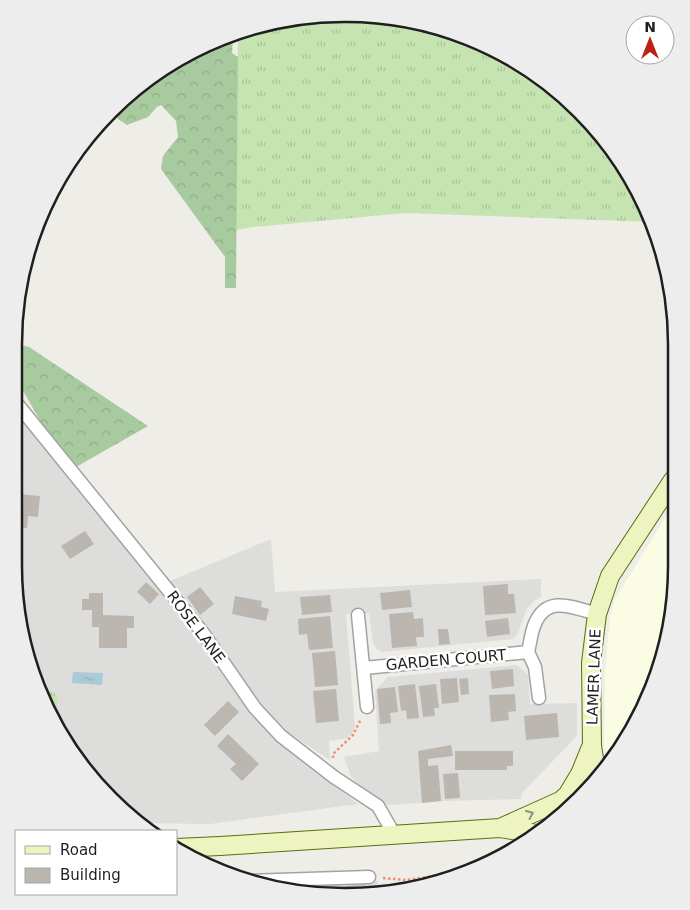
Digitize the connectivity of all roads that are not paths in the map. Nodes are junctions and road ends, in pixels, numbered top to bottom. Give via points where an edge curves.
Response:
1 (22, 410) edge
2 (668, 488) edge
3 (597, 614) junction
4 (358, 615) dead end
5 (528, 652) junction
6 (364, 668) junction
7 (539, 698) dead end
8 (367, 707) road end
9 (592, 746) junction
10 (595, 769) edge
11 (574, 792) edge
12 (564, 797) junction
13 (555, 810) edge
14 (500, 828) junction
15 (525, 832) edge
16 (394, 834) junction
17 (190, 847) edge
18 (369, 877) road end
19 (277, 880) edge

1 - 16 street, ROSE LANE via 204,633 255,708 281,736 378,806
2 - 3 main road, LAMER LANE via 610,576
3 - 5 street, GARDEN COURT via 560,605 543,610 533,627
3 - 9 main road, LAMER LANE via 591,663
4 - 6 street, GARDEN COURT
5 - 6 street, GARDEN COURT
5 - 7 street, GARDEN COURT via 535,667
6 - 8 street, GARDEN COURT
9 - 10 main road, LAMER LANE
9 - 12 main road, LAMER LANE via 580,774
11 - 12 main road
12 - 13 main road, LAMER LANE
14 -> 12 main road
14 - 15 main road
14 - 16 main road
16 - 17 main road
18 - 19 street

